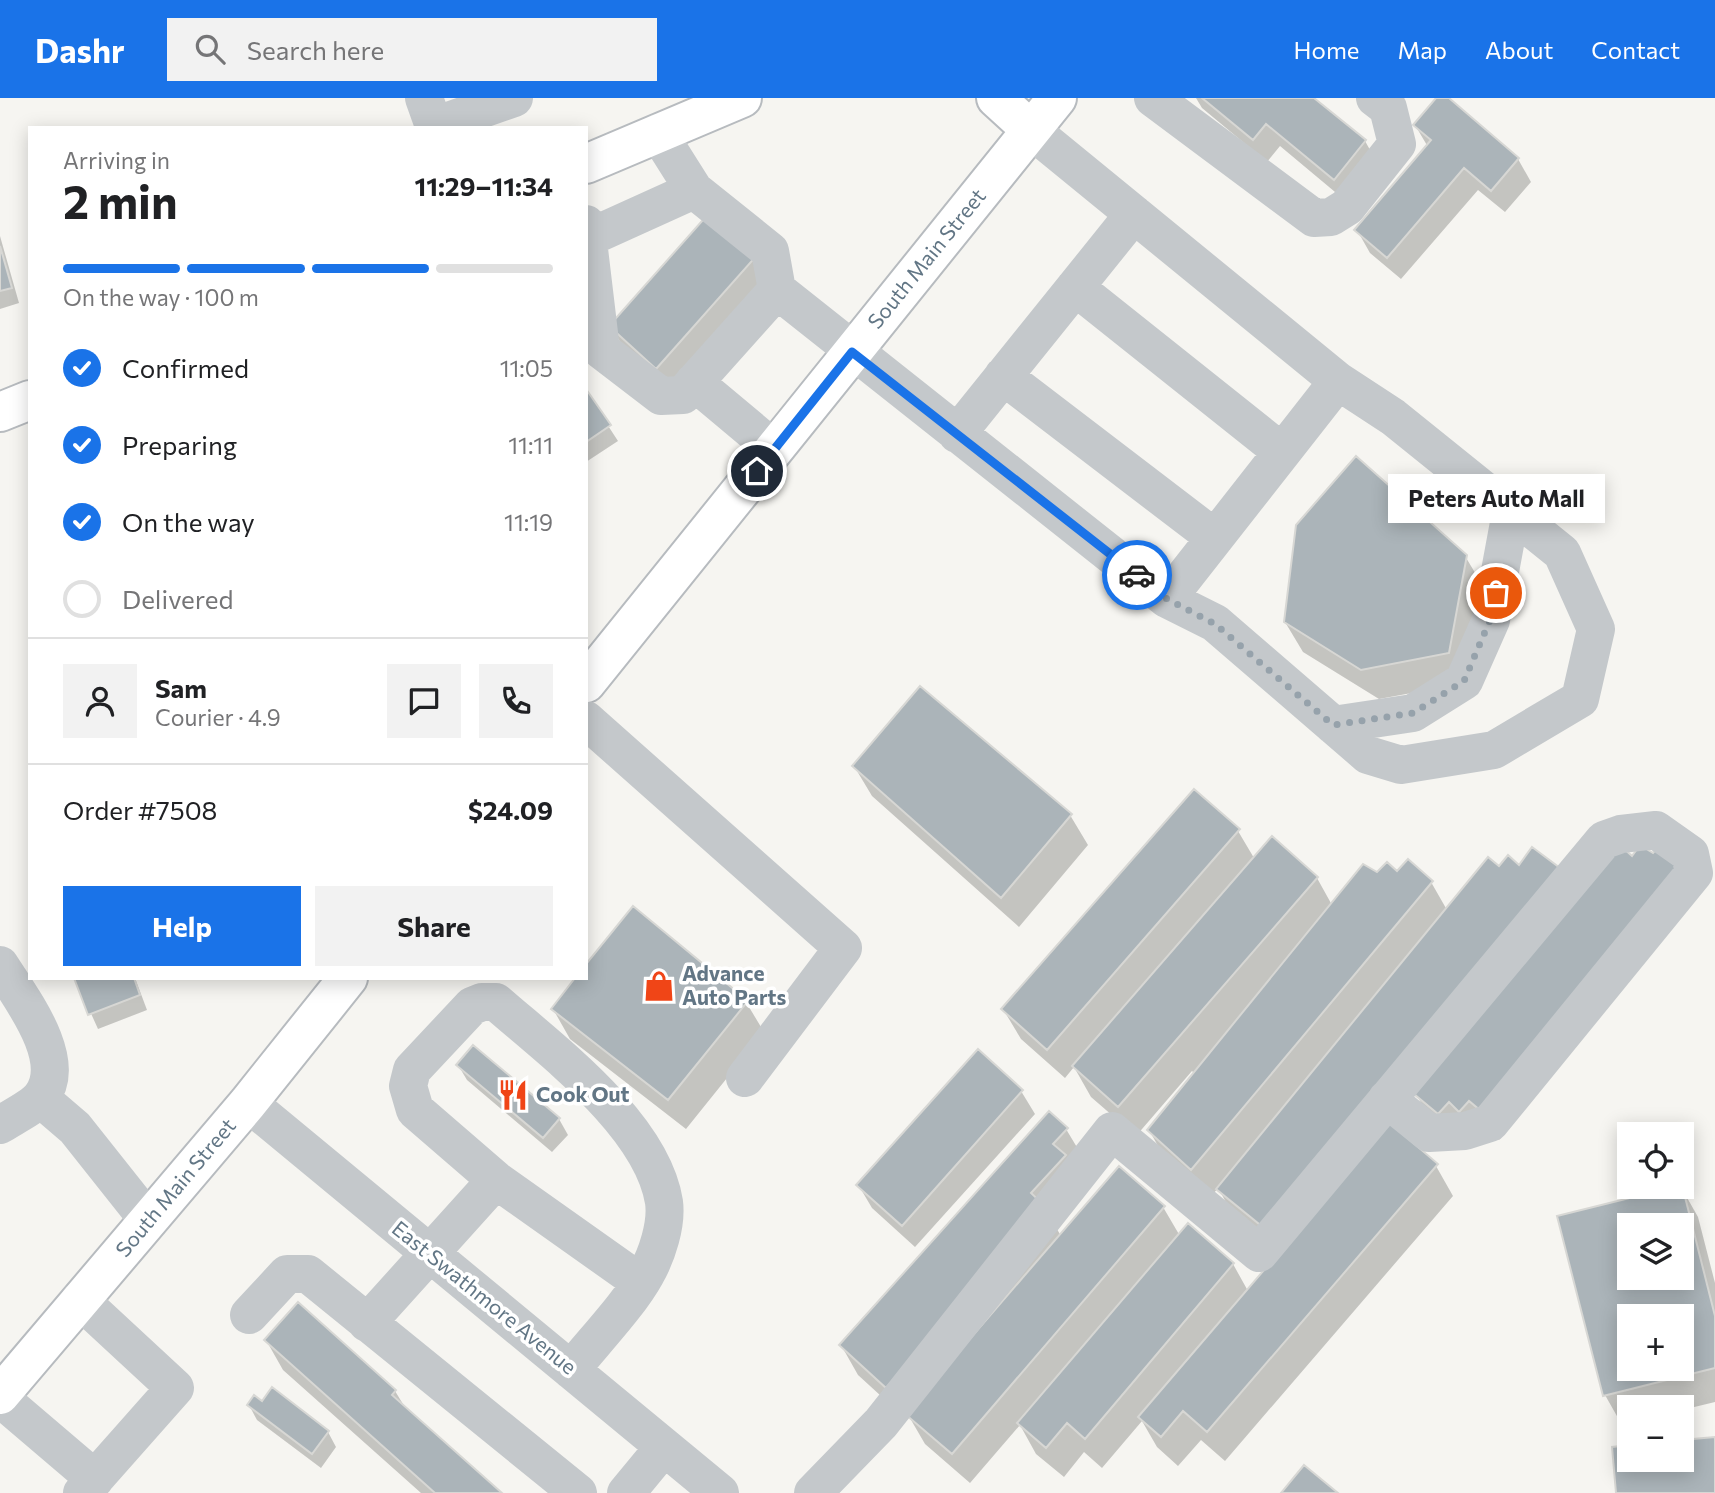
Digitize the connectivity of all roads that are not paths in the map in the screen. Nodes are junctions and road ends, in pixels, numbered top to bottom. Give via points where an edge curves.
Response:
1 (424, 98) edge
2 (514, 98) edge
3 (742, 98) edge
4 (996, 98) edge
5 (1057, 98) edge
6 (1153, 98) edge
7 (1375, 98) edge
8 (1031, 130) junction
9 (658, 133) junction
10 (588, 163) edge
11 (694, 190) junction
12 (1134, 214) junction
13 (588, 231) edge
14 (588, 240) edge
15 (1075, 287) junction
16 (777, 290) junction
17 (852, 352) junction
18 (1003, 376) junction
19 (1338, 381) junction
20 (694, 382) junction
21 (28, 401) edge
22 (0, 412) edge
23 (957, 434) junction
24 (774, 449) junction
25 (1282, 452) junction
26 (1511, 512) junction
27 (1215, 538) junction
28 (1167, 599) junction
29 (588, 680) edge
30 (588, 722) edge
31 (1333, 725) junction
32 (0, 965) edge
33 (346, 980) edge
34 (745, 1078) dead end
35 (40, 1098) junction
36 (1387, 1100) junction
37 (247, 1103) junction
38 (0, 1125) edge
39 (496, 1180) junction
40 (148, 1220) junction
41 (431, 1254) junction
42 (640, 1282) junction
43 (80, 1300) junction
44 (249, 1315) dead end
45 (367, 1323) junction
46 (571, 1370) junction
47 (0, 1396) edge
48 (664, 1447) junction
49 (89, 1486) edge
50 (578, 1493) edge
51 (626, 1493) edge
52 (720, 1493) edge
53 (813, 1493) edge

1 - 2 street via 434,126
3 - 9 main road
4 - 8 main road
5 - 8 main road, South Main Street
6 - 7 street via 1314,218 1331,217 1347,207 1397,144 1388,108
8 - 12 street
8 - 17 main road, South Main Street
9 - 10 main road
9 - 11 street
11 - 13 street
11 - 16 street via 770,251
12 - 15 street
12 - 19 street
14 - 20 street via 601,350 661,396 683,396
15 - 18 street
15 - 25 street
16 - 17 street
16 - 20 street
17 - 23 street
17 - 24 main road, South Main Street
18 - 23 street
18 - 27 street
19 - 25 street
19 - 26 street via 1392,417
20 - 24 street
21 - 22 main road
23 - 28 street
24 - 29 main road, South Main Street
25 - 27 street
26 - 31 street via 1490,620 1464,681 1413,713
26 - 31 street via 1562,553 1596,629 1580,699 1494,750 1401,765 1368,755
27 - 28 street
28 - 31 street via 1215,624
30 - 34 street via 843,948
32 - 35 street via 40,1029 51,1074
33 - 37 main road, South Main Street
35 - 38 street
35 - 40 street via 75,1128
36 - 36 street via 1429,1133 1490,1123 1694,873 1690,854 1656,831 1604,840
36 - 53 street via 1259,1253 1112,1131 881,1423
37 - 40 main road, South Main Street
37 - 41 street, East Swathmore Avenue
39 - 41 street
39 - 42 street
39 - 42 street via 415,1110 408,1086 412,1070 472,1006 482,1002 496,1002 599,1092 657,1177 665,1205 659,1244
40 - 43 main road, South Main Street
41 - 45 street
41 - 46 street, East Swathmore Avenue
42 - 46 street
43 - 47 main road, South Main Street
43 - 49 street via 175,1388
44 - 45 street via 287,1274 308,1274
45 - 50 street
46 - 48 street, East Swathmore Avenue
47 - 49 street
48 - 51 street
48 - 52 street, East Swathmore Avenue

